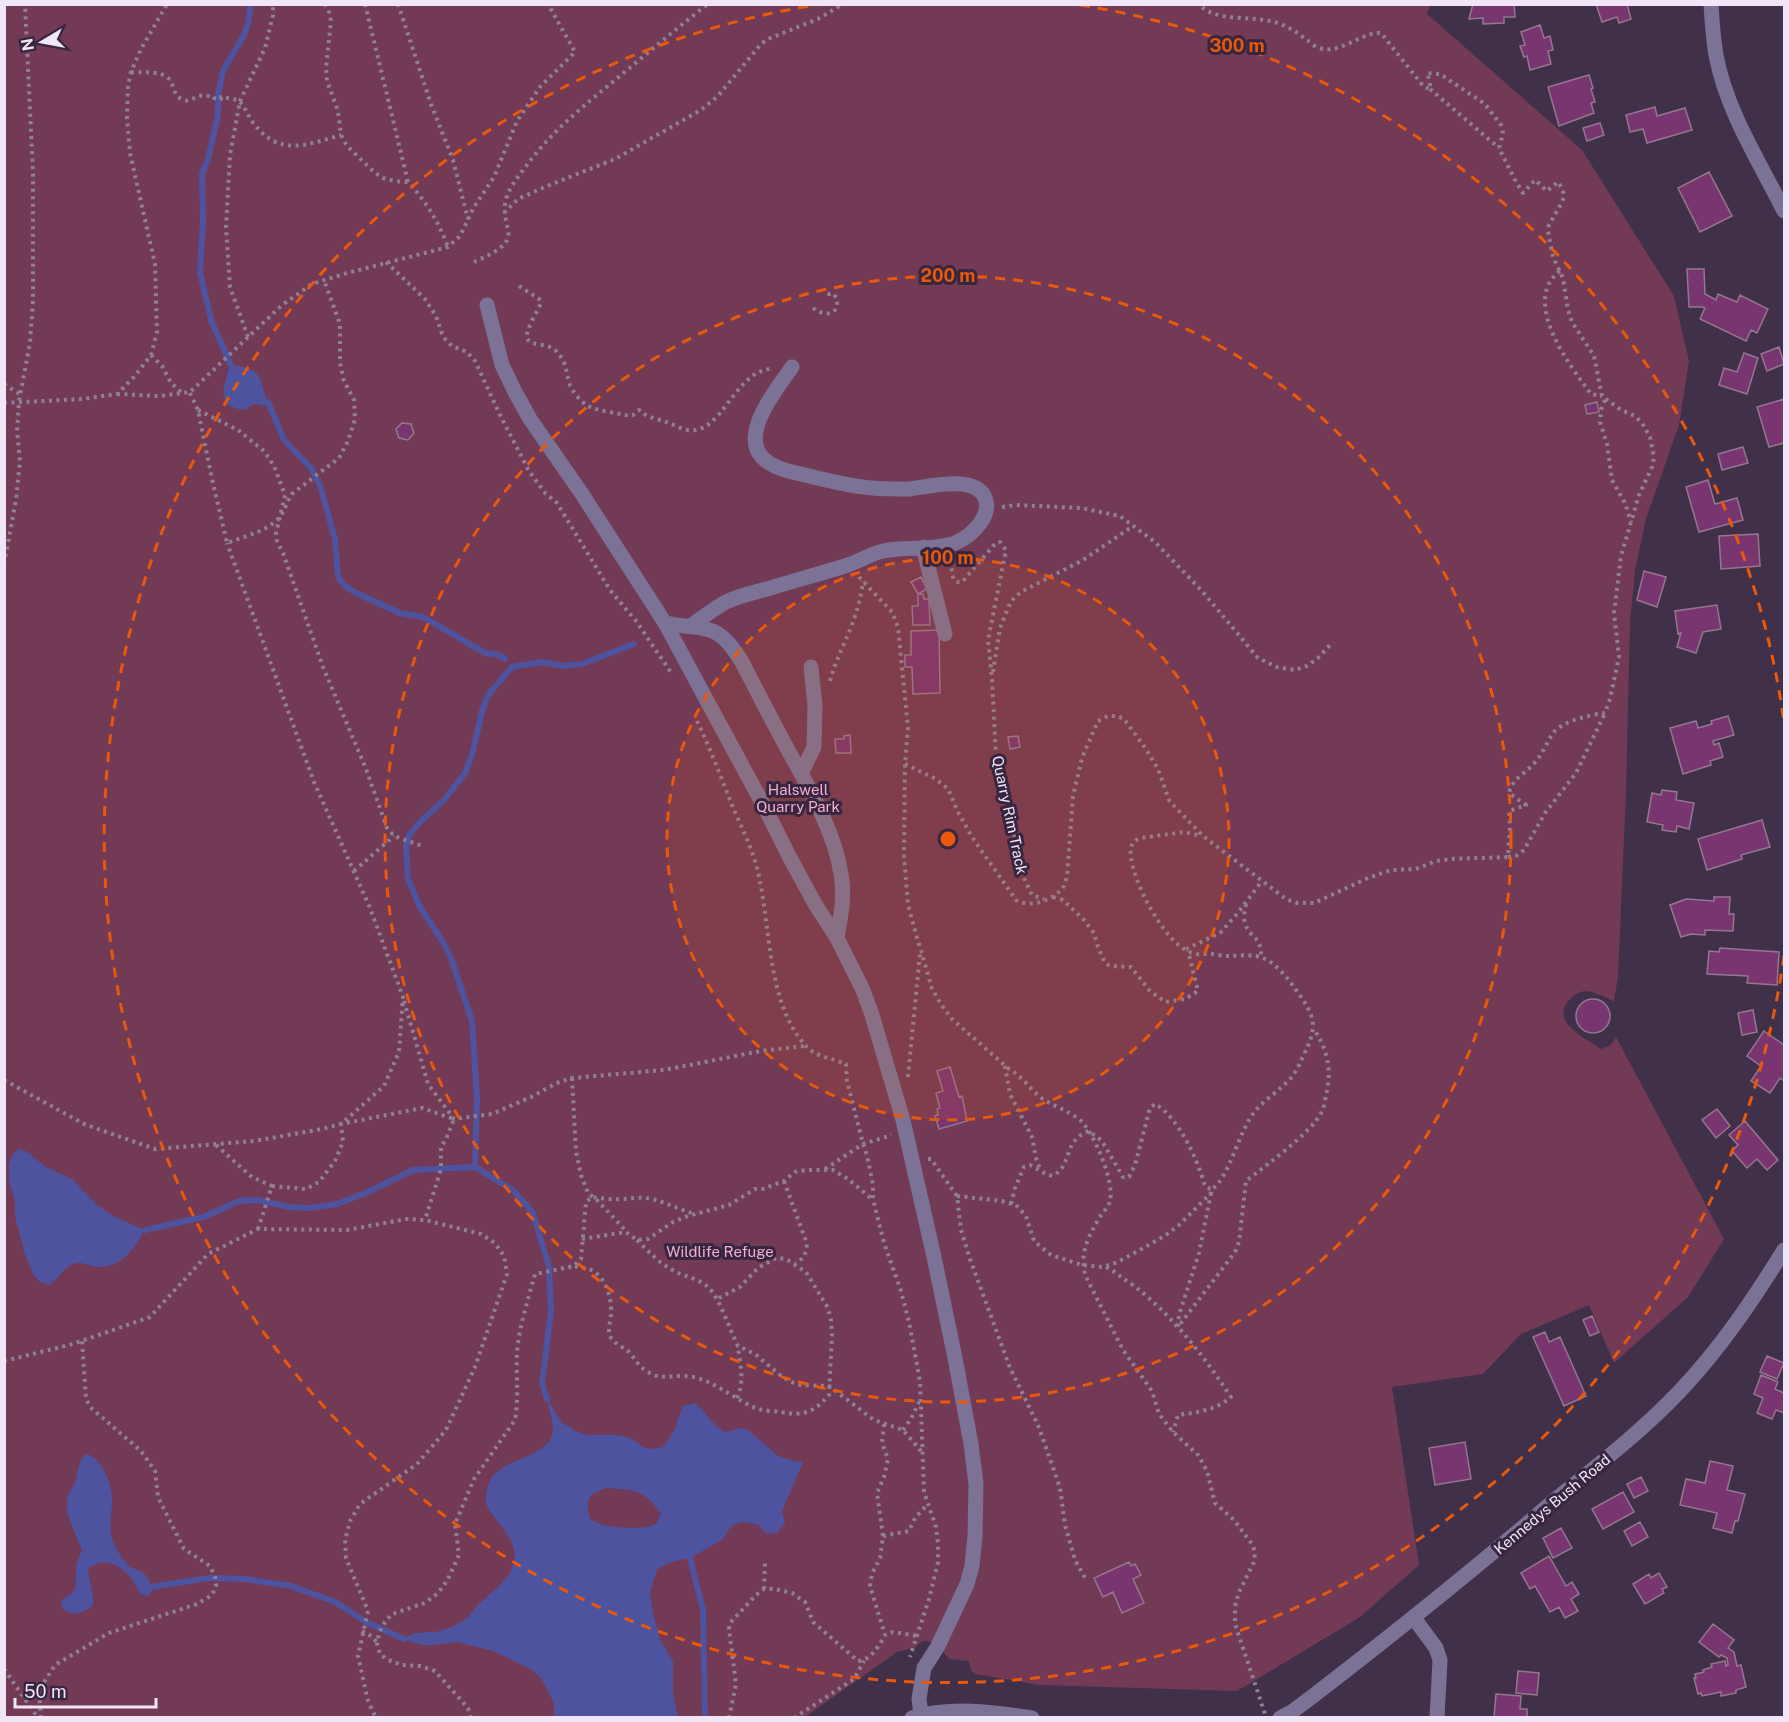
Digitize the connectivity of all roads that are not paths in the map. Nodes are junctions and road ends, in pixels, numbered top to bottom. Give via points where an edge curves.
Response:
1 (1711, 4) edge
2 (1785, 211) edge
3 (487, 305) dead end
4 (792, 367) dead end
5 (923, 548) junction
6 (665, 623) junction
7 (690, 626) junction
8 (945, 634) dead end
9 (811, 667) dead end
10 (801, 774) junction
11 (837, 938) junction
12 (1785, 1250) edge
13 (1414, 1618) junction
14 (916, 1716) edge
15 (1032, 1718) edge
16 (1280, 1718) edge
17 (1437, 1718) edge

1 - 2 street via 1716,56 1725,88
3 - 6 street via 502,365 530,419
4 - 5 street via 760,416 756,429 764,460 822,479 871,488 950,484 976,488 982,494 986,509 975,529 947,545
5 - 7 street via 883,551 744,596 724,603
5 - 8 street
6 - 7 street
6 - 11 street via 815,904
7 - 10 street via 714,631 732,645
9 - 10 street via 814,747
10 - 11 street via 832,836 838,857 843,905
11 - 14 street via 868,1002 903,1120 955,1358 976,1484 973,1556 967,1584 924,1668
12 - 13 street, Kennedys Bush Road via 1738,1321 1679,1392
13 - 16 street, Kennedys Bush Road
13 - 17 street via 1440,1660
14 - 15 street via 972,1711

